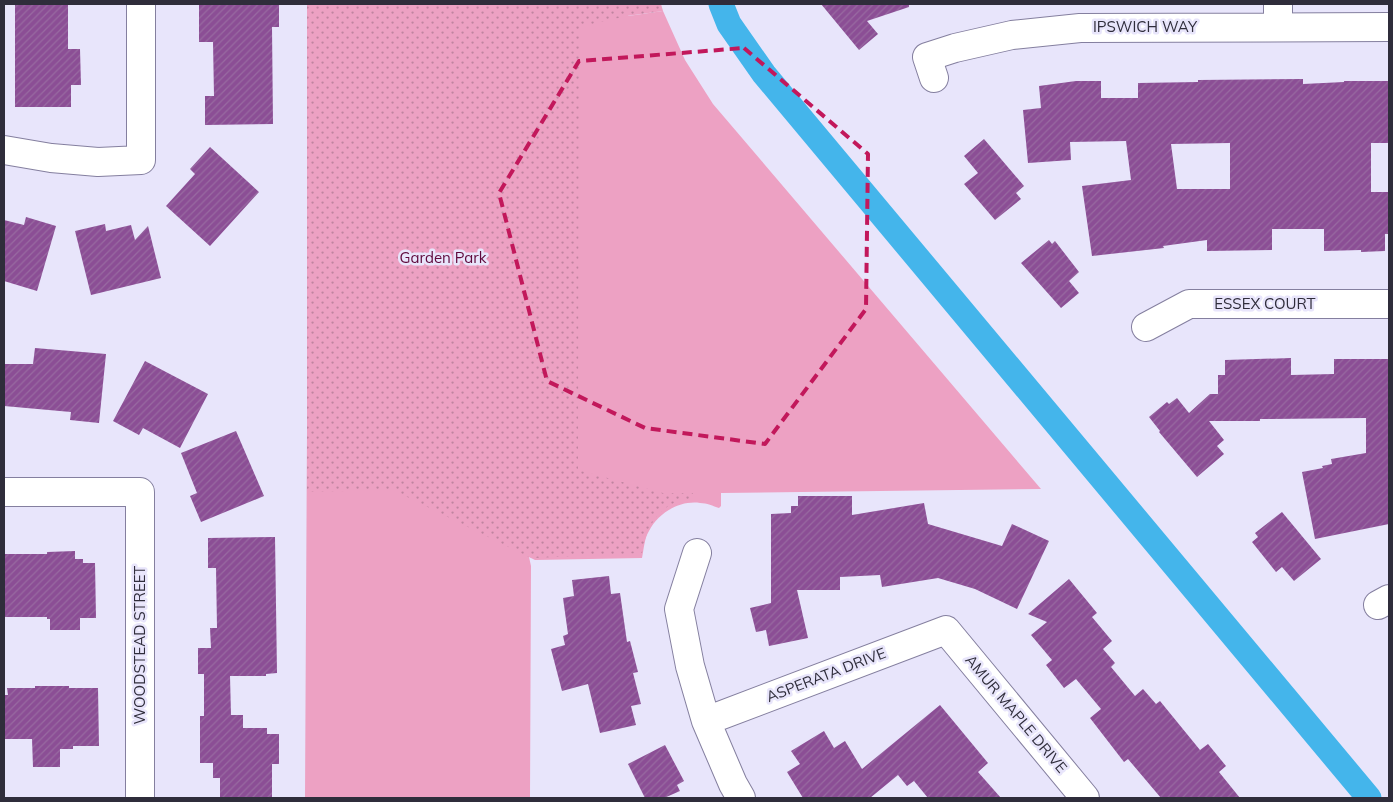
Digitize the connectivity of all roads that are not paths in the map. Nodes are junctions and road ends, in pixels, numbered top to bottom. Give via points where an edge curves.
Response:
1 (141, 4) edge
2 (1278, 15) edge
3 (1389, 27) edge
4 (934, 78) dead end
5 (4, 150) edge
6 (1389, 304) edge
7 (1146, 327) dead end
8 (4, 492) edge
9 (697, 553) dead end
10 (946, 630) joint
11 (706, 721) junction
12 (140, 798) edge
13 (741, 798) edge
14 (1085, 798) edge

1 - 5 street via 141,160 98,162
2 - 3 street, IPSWICH WAY
2 - 4 street, IPSWICH WAY via 1012,35 927,57
6 - 7 street, ESSEX COURT via 1189,304
8 - 12 street, WOODSTEAD STREET via 140,492
9 - 11 street via 679,608 690,666
10 - 11 street, ASPERATA DRIVE
10 - 14 street, AMUR MAPLE DRIVE
11 - 13 street

